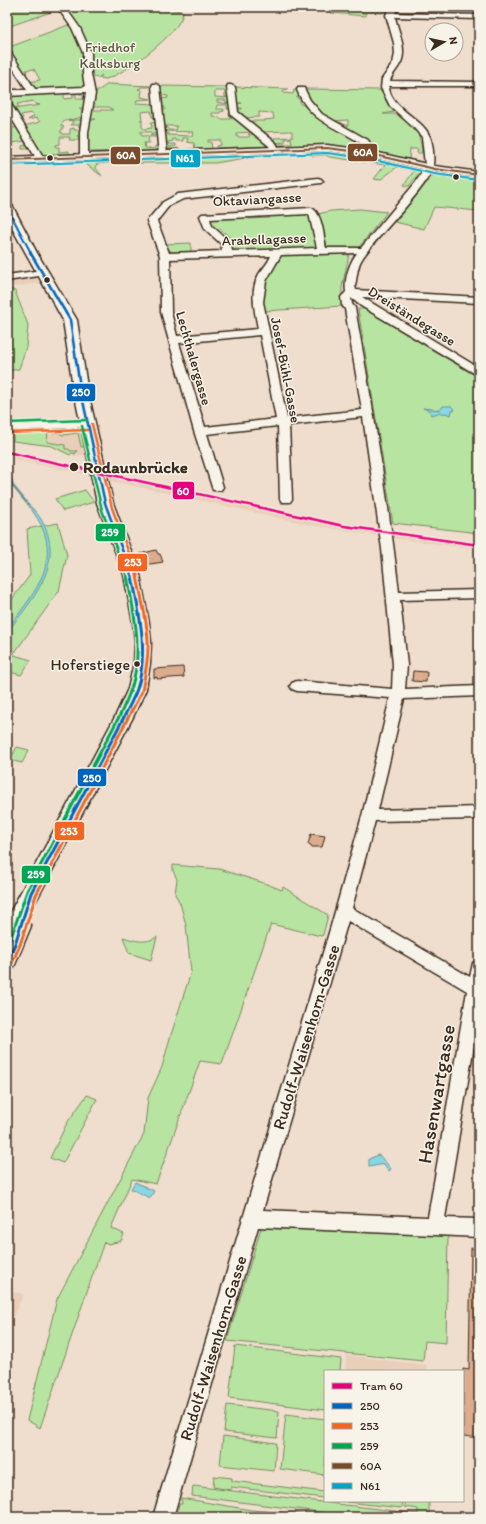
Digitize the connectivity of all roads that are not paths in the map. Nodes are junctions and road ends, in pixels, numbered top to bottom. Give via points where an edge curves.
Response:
1 (61, 7) edge
2 (394, 7) edge
3 (390, 16) junction
4 (479, 17) edge
5 (8, 55) edge
6 (385, 83) junction
7 (479, 84) edge
8 (156, 86) dead end
9 (231, 87) dead end
10 (90, 89) junction
11 (301, 90) dead end
12 (33, 92) junction
13 (7, 93) edge
14 (7, 104) edge
15 (275, 149) junction
16 (163, 154) junction
17 (366, 154) junction
18 (84, 156) junction
19 (40, 158) junction
20 (7, 160) edge
21 (428, 168) junction
22 (479, 175) edge
23 (318, 181) dead end
24 (7, 207) edge
25 (322, 251) junction
26 (363, 251) junction
27 (277, 253) junction
28 (227, 254) junction
29 (165, 256) junction
30 (42, 273) junction
31 (7, 278) edge
32 (351, 293) junction
33 (479, 300) edge
34 (365, 304) junction
35 (350, 308) junction
36 (264, 332) junction
37 (173, 340) junction
38 (479, 373) edge
39 (368, 413) junction
40 (282, 422) junction
41 (87, 424) junction
42 (9, 428) edge
43 (200, 431) junction
44 (217, 487) dead end
45 (286, 499) dead end
46 (479, 594) edge
47 (393, 596) junction
48 (297, 686) dead end
49 (479, 691) edge
50 (398, 694) junction
51 (479, 813) edge
52 (369, 816) junction
53 (31, 893) junction
54 (343, 910) junction
55 (7, 937) edge
56 (7, 961) edge
57 (477, 986) edge
58 (253, 1218) junction
59 (435, 1226) junction
60 (479, 1228) edge
61 (163, 1517) edge

1 - 10 street via 84,44
2 - 3 street
3 - 4 street
3 - 6 street via 399,54 397,63
5 - 12 street
6 - 7 street
6 - 21 street via 393,104 426,137
8 - 16 street
9 - 15 street via 234,113
10 - 12 street
10 - 18 street via 84,132
11 - 17 street via 306,102 315,112 365,142 368,146
12 - 13 street
14 - 19 street
15 - 16 main road
15 - 17 main road via 326,148
16 - 18 main road
17 - 21 main road
18 - 19 main road
19 - 20 main road
21 - 22 main road
21 - 26 street via 419,184
23 - 29 street, Lechthalergasse via 197,193 173,199 152,222
24 - 30 main road
25 - 26 street, Arabellagasse
25 - 27 street, Arabellagasse
25 - 28 street, Oktaviangasse via 314,214 311,211 205,216 208,227 226,243
26 - 32 street via 356,260 352,273
27 - 28 street, Arabellagasse
27 - 36 street, Josef-Bühl-Gasse via 258,289
28 - 29 street, Arabellagasse
29 - 37 street, Lechthalergasse via 166,312
30 - 31 street
30 - 41 main road via 70,320
32 - 33 street
32 - 34 street, Dreiständegasse
32 - 35 street via 346,297
34 - 35 street
34 - 38 street, Dreiständegasse
35 - 39 street
36 - 37 street
36 - 40 street, Josef-Bühl-Gasse
37 - 43 street, Lechthalergasse
39 - 40 street
39 - 47 street, Rudolf-Waisenhorn-Gasse
40 - 43 street
40 - 45 street, Josef-Bühl-Gasse
41 - 42 street
41 - 53 main road via 107,509 132,575 142,629 142,663 137,689 124,717
43 - 44 street, Lechthalergasse
46 - 47 street
47 - 50 street, Rudolf-Waisenhorn-Gasse via 400,665
48 - 50 street
49 - 50 street
50 - 52 street, Rudolf-Waisenhorn-Gasse
51 - 52 street
52 - 54 street, Rudolf-Waisenhorn-Gasse
53 - 55 main road
53 - 56 main road
54 - 57 street
54 - 58 street, Rudolf-Waisenhorn-Gasse
57 - 59 street, Hasenwartgasse
58 - 59 street
58 - 61 street, Rudolf-Waisenhorn-Gasse
59 - 60 street

